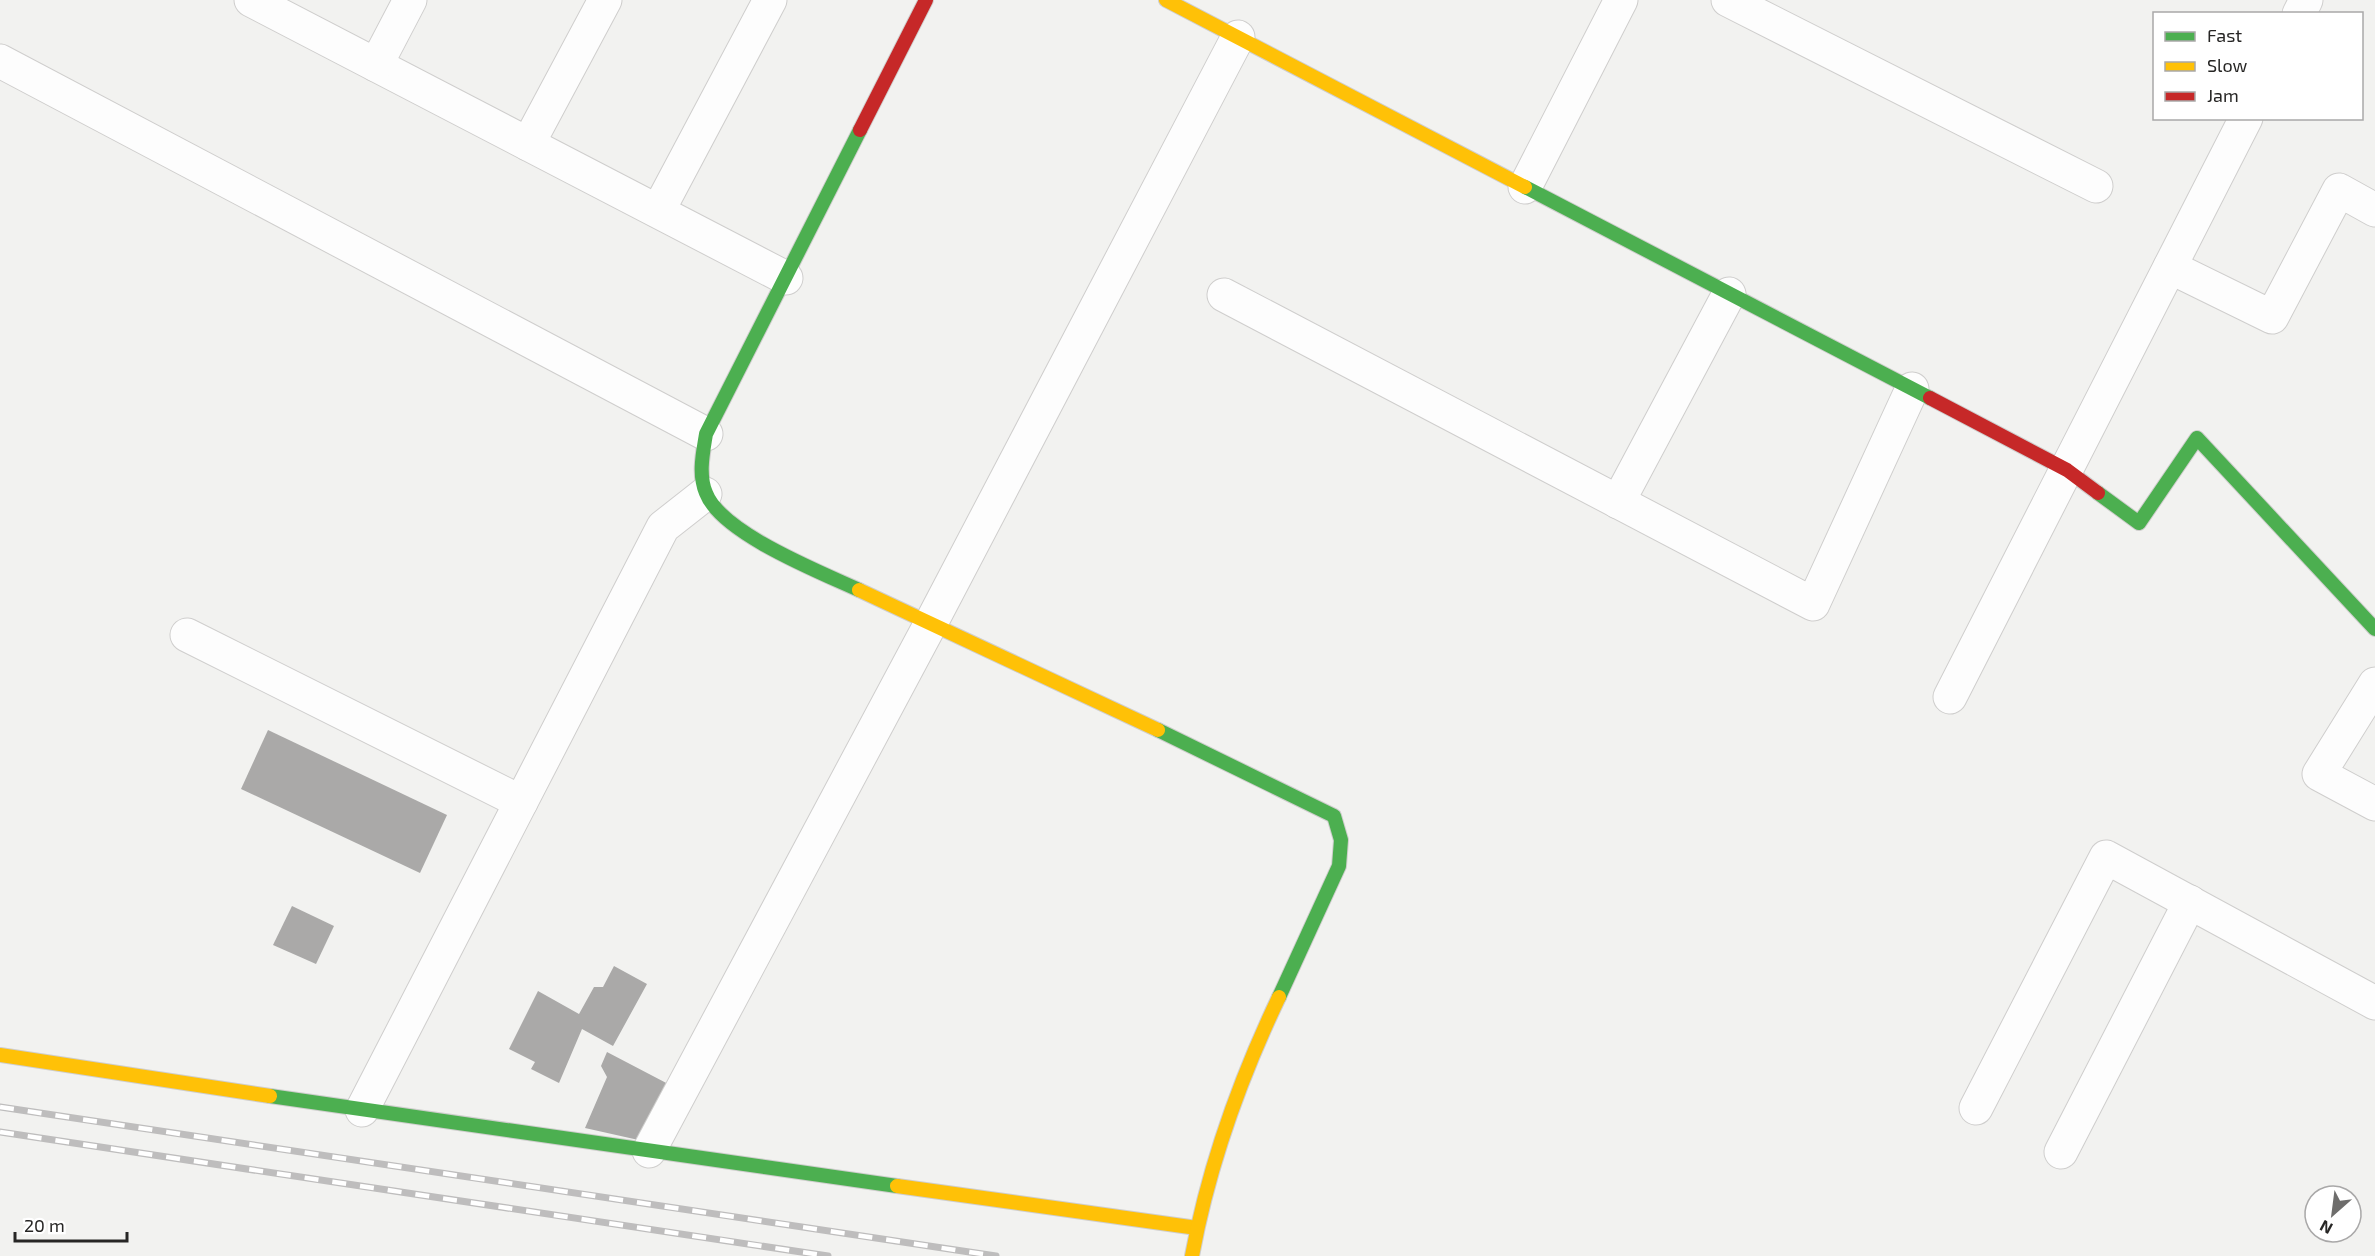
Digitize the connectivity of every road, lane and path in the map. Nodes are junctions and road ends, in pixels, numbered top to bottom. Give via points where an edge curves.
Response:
1 (251, 0) edge
2 (410, 0) edge
3 (605, 0) edge
4 (770, 0) edge
5 (926, 0) edge
6 (1166, 0) edge
7 (1728, 0) edge
8 (1616, 2) edge
9 (1238, 37) junction
10 (0, 61) edge
11 (376, 65) junction
12 (2245, 120) edge
13 (528, 144) junction
14 (2096, 186) dead end
15 (1525, 187) junction
16 (2375, 210) edge
17 (658, 212) junction
18 (2170, 267) junction
19 (786, 278) junction
20 (1729, 294) junction
21 (1224, 295) dead end
22 (1912, 389) junction
23 (706, 434) junction
24 (2067, 470) junction
25 (705, 494) junction
26 (1618, 502) junction
27 (931, 623) junction
28 (2375, 630) edge
29 (187, 634) dead end
30 (2375, 684) edge
31 (1950, 697) dead end
32 (521, 802) junction
33 (2375, 804) edge
34 (2190, 902) junction
35 (2375, 1003) edge
36 (0, 1055) edge
37 (1977, 1108) dead end
38 (362, 1110) junction
39 (649, 1151) junction
40 (2061, 1152) dead end
41 (1197, 1228) junction
42 (1192, 1256) edge

1 - 11 street
2 - 11 street
3 - 13 street
4 - 17 street
5 - 19 street
6 - 9 street
7 - 14 street
8 - 15 street
9 - 15 street
9 - 27 street
10 - 23 street
11 - 13 street
12 - 18 street
13 - 17 street
15 - 20 street
16 - 18 street via 2339,190 2271,317
17 - 19 street
18 - 24 street
19 - 23 street
20 - 22 street
20 - 26 street
21 - 26 street
22 - 24 street
22 - 26 street via 1813,604
23 - 25 street via 700,479
24 - 28 street via 2139,523 2197,438
24 - 31 street
25 - 27 street via 716,511 753,537
25 - 32 street via 663,527
27 - 39 street
27 - 41 street via 1334,816 1340,827 1344,844 1339,866 1249,1064 1221,1136
29 - 32 street
30 - 33 street via 2319,774
32 - 38 street
34 - 35 street
34 - 37 street via 2106,857
34 - 40 street
36 - 38 street
38 - 39 street
39 - 41 street
41 - 42 street

